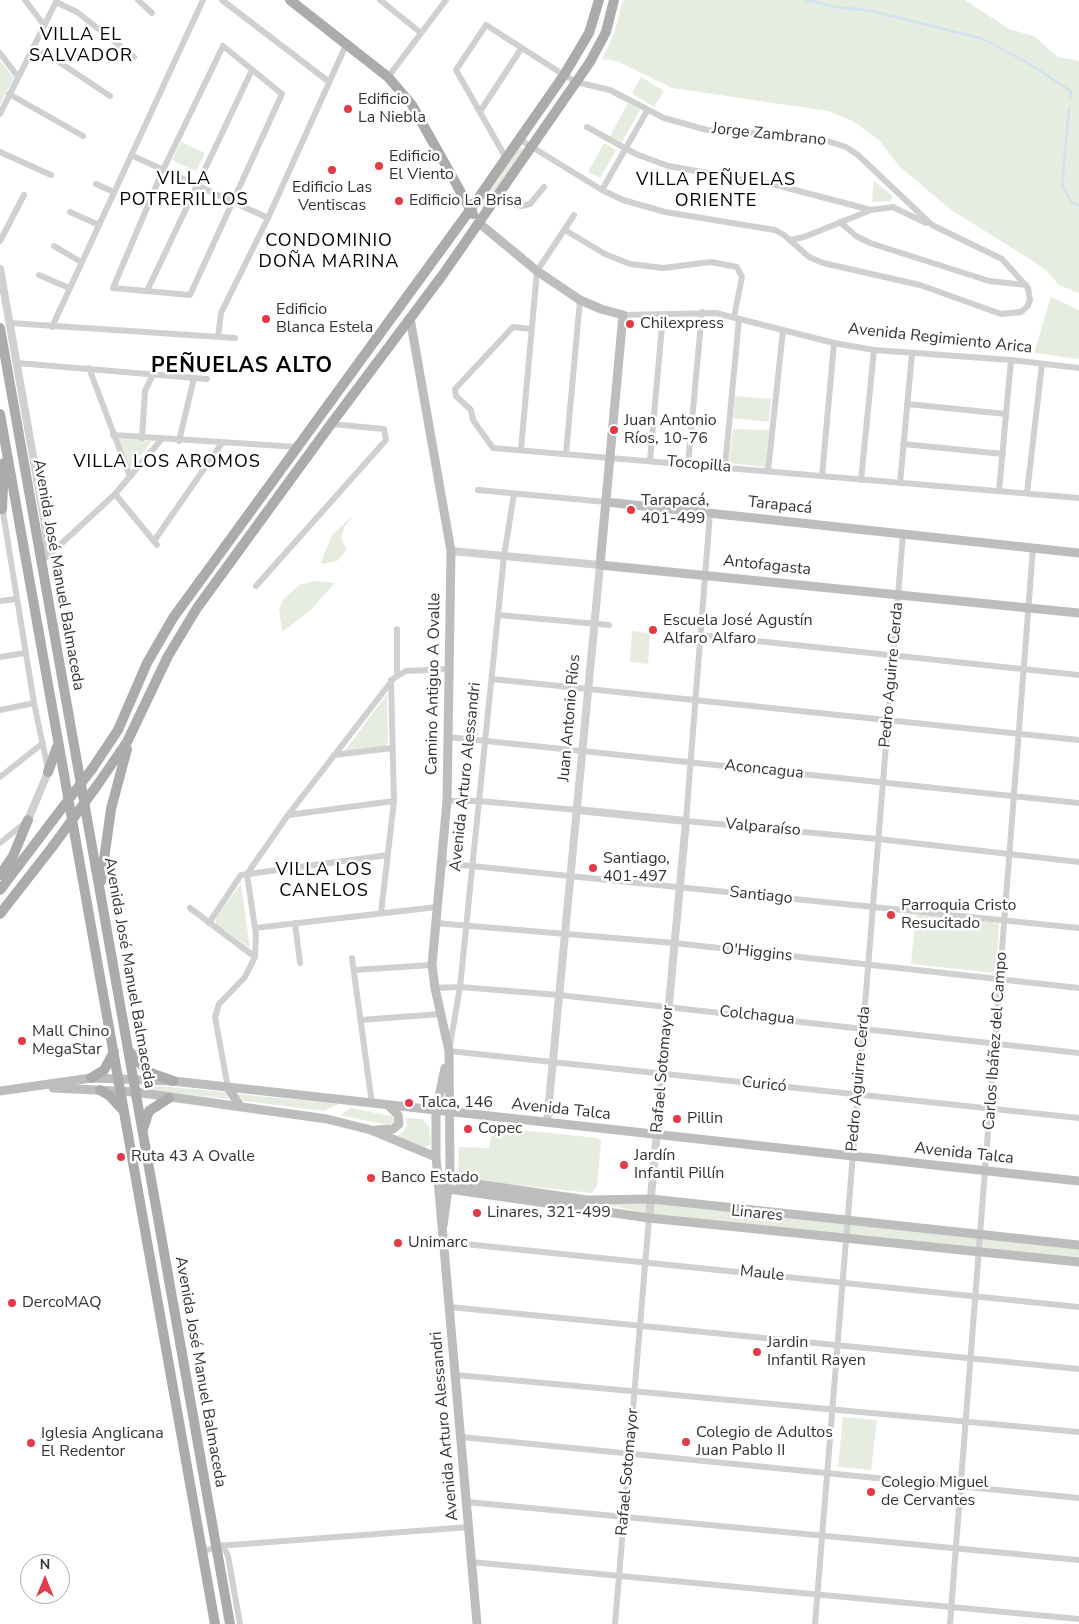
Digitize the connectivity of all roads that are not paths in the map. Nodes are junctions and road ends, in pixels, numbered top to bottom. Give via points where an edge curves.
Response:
1 (25, 0) edge
2 (138, 0) edge
3 (203, 0) edge
4 (222, 0) edge
5 (290, 0) edge
6 (380, 0) edge
7 (446, 0) edge
8 (599, 0) edge
9 (614, 0) edge
10 (56, 1) edge
11 (152, 13) dead end
12 (44, 25) junction
13 (421, 33) junction
14 (346, 45) junction
15 (33, 49) junction
16 (521, 50) junction
17 (0, 53) edge
18 (134, 57) dead end
19 (252, 70) junction
20 (564, 75) junction
21 (18, 77) junction
22 (388, 78) junction
23 (328, 81) junction
24 (576, 82) junction
25 (9, 94) junction
26 (110, 96) dead end
27 (481, 110) junction
28 (647, 111) junction
29 (0, 114) edge
30 (587, 127) dead end
31 (83, 136) dead end
32 (519, 139) junction
33 (532, 146) junction
34 (626, 148) junction
35 (0, 152) edge
36 (131, 155) junction
37 (506, 158) junction
38 (163, 170) junction
39 (51, 175) dead end
40 (96, 184) dead end
41 (197, 185) junction
42 (544, 187) dead end
43 (602, 190) junction
44 (114, 192) junction
45 (24, 195) dead end
46 (901, 196) junction
47 (495, 200) junction
48 (232, 201) junction
49 (893, 207) junction
50 (470, 210) junction
51 (871, 210) junction
52 (70, 212) dead end
53 (574, 215) dead end
54 (268, 218) junction
55 (840, 222) junction
56 (479, 223) junction
57 (99, 225) junction
58 (932, 225) junction
59 (564, 230) junction
60 (790, 240) junction
61 (0, 241) edge
62 (54, 246) dead end
63 (81, 262) junction
64 (0, 269) edge
65 (537, 271) junction
66 (39, 275) dead end
67 (1026, 285) junction
68 (70, 288) junction
69 (148, 291) junction
70 (580, 300) junction
71 (702, 312) junction
72 (623, 315) junction
73 (663, 315) junction
74 (410, 318) junction
75 (737, 318) junction
76 (5, 326) edge
77 (52, 327) junction
78 (531, 329) junction
79 (783, 330) junction
80 (218, 337) junction
81 (235, 338) dead end
82 (834, 343) junction
83 (874, 350) junction
84 (912, 354) junction
85 (1011, 360) junction
86 (17, 363) junction
87 (1042, 364) junction
88 (3, 368) edge
89 (89, 368) junction
90 (1079, 368) edge
91 (153, 374) junction
92 (194, 378) junction
93 (207, 379) dead end
94 (907, 404) junction
95 (0, 414) edge
96 (1006, 414) junction
97 (331, 424) junction
98 (113, 435) junction
99 (142, 438) junction
100 (161, 440) junction
101 (179, 441) junction
102 (222, 443) junction
103 (903, 444) junction
104 (297, 447) junction
105 (521, 448) junction
106 (6, 450) junction
107 (566, 452) junction
108 (1003, 454) junction
109 (610, 457) junction
110 (650, 460) junction
111 (688, 464) junction
112 (725, 467) junction
113 (768, 471) junction
114 (822, 476) junction
115 (130, 477) junction
116 (861, 480) junction
117 (900, 483) junction
118 (478, 490) dead end
119 (1000, 491) junction
120 (1027, 493) junction
121 (115, 494) junction
122 (514, 494) junction
123 (0, 497) edge
124 (1079, 498) edge
125 (606, 502) junction
126 (2, 510) junction
127 (710, 513) junction
128 (20, 526) junction
129 (903, 534) junction
130 (8, 546) junction
131 (0, 547) edge
132 (1033, 548) junction
133 (451, 551) junction
134 (1079, 553) edge
135 (504, 556) junction
136 (45, 557) junction
137 (600, 565) junction
138 (705, 575) junction
139 (256, 586) dead end
140 (898, 595) junction
141 (16, 599) junction
142 (0, 601) edge
143 (1029, 608) junction
144 (1079, 612) edge
145 (498, 615) junction
146 (594, 624) junction
147 (609, 625) dead end
148 (397, 629) dead end
149 (700, 635) junction
150 (25, 653) junction
151 (893, 656) junction
152 (0, 657) edge
153 (449, 669) junction
154 (1024, 669) junction
155 (397, 675) junction
156 (1079, 675) edge
157 (492, 679) junction
158 (391, 680) junction
159 (588, 689) junction
160 (695, 700) junction
161 (34, 704) junction
162 (0, 710) edge
163 (888, 720) junction
164 (135, 726) junction
165 (1019, 733) junction
166 (448, 737) junction
167 (1079, 740) edge
168 (485, 741) junction
169 (43, 743) junction
170 (58, 743) junction
171 (392, 748) junction
172 (582, 751) junction
173 (334, 754) junction
174 (690, 762) junction
175 (48, 772) junction
176 (0, 777) edge
177 (883, 782) junction
178 (1014, 796) junction
179 (394, 801) junction
180 (447, 801) junction
181 (479, 801) junction
182 (1079, 803) edge
183 (577, 810) junction
184 (288, 815) junction
185 (28, 820) junction
186 (686, 822) junction
187 (878, 839) junction
188 (0, 843) edge
189 (1010, 853) junction
190 (388, 856) junction
191 (1079, 862) edge
192 (442, 863) junction
193 (472, 866) junction
194 (247, 874) junction
195 (0, 875) edge
196 (570, 876) junction
197 (680, 887) junction
198 (0, 890) edge
199 (100, 890) junction
200 (436, 907) junction
201 (873, 907) junction
202 (190, 908) dead end
203 (381, 913) junction
204 (0, 914) edge
205 (1005, 921) junction
206 (209, 923) junction
207 (296, 923) junction
208 (435, 923) junction
209 (466, 926) junction
210 (255, 928) junction
211 (1079, 928) edge
212 (565, 934) junction
213 (674, 944) junction
214 (255, 957) junction
215 (352, 958) dead end
216 (300, 963) dead end
217 (432, 965) junction
218 (868, 965) junction
219 (354, 970) junction
220 (1001, 980) junction
221 (460, 987) junction
222 (435, 988) junction
223 (1079, 988) edge
224 (559, 996) junction
225 (668, 1007) junction
226 (440, 1014) junction
227 (361, 1020) junction
228 (863, 1028) junction
229 (996, 1045) junction
230 (126, 1046) junction
231 (449, 1051) junction
232 (114, 1052) junction
233 (1079, 1053) edge
234 (553, 1062) junction
235 (447, 1063) junction
236 (662, 1074) junction
237 (91, 1078) junction
238 (118, 1078) junction
239 (132, 1079) junction
240 (173, 1081) junction
241 (40, 1086) junction
242 (228, 1088) junction
243 (100, 1090) junction
244 (0, 1091) edge
245 (120, 1091) junction
246 (135, 1092) junction
247 (858, 1094) junction
248 (169, 1098) junction
249 (372, 1104) junction
250 (390, 1106) junction
251 (241, 1107) junction
252 (991, 1109) junction
253 (122, 1110) junction
254 (436, 1111) junction
255 (448, 1112) junction
256 (1079, 1118) edge
257 (547, 1123) junction
258 (370, 1130) junction
259 (142, 1135) junction
260 (657, 1135) junction
261 (436, 1157) junction
262 (852, 1157) junction
263 (986, 1171) junction
264 (450, 1174) junction
265 (438, 1179) junction
266 (1079, 1181) edge
267 (449, 1190) junction
268 (651, 1199) junction
269 (649, 1218) junction
270 (847, 1220) junction
271 (443, 1226) junction
272 (981, 1235) junction
273 (846, 1239) junction
274 (445, 1242) junction
275 (1079, 1245) edge
276 (980, 1253) junction
277 (645, 1262) junction
278 (1079, 1262) edge
279 (842, 1283) junction
280 (976, 1296) junction
281 (450, 1306) junction
282 (1079, 1307) edge
283 (640, 1325) junction
284 (837, 1345) junction
285 (972, 1358) junction
286 (1079, 1369) edge
287 (456, 1375) junction
288 (635, 1391) junction
289 (832, 1409) junction
290 (966, 1421) junction
291 (1079, 1432) edge
292 (461, 1438) junction
293 (629, 1454) junction
294 (827, 1473) junction
295 (961, 1486) junction
296 (1079, 1498) edge
297 (466, 1502) junction
298 (624, 1517) junction
299 (468, 1527) junction
300 (822, 1536) junction
301 (219, 1546) junction
302 (956, 1549) junction
303 (202, 1552) junction
304 (1079, 1560) edge
305 (472, 1562) junction
306 (619, 1576) junction
307 (817, 1594) junction
308 (952, 1607) junction
309 (1079, 1619) edge
310 (215, 1624) edge
311 (230, 1624) edge
312 (240, 1624) edge
313 (477, 1624) edge
314 (615, 1624) edge
315 (814, 1624) edge
316 (950, 1624) edge

1 - 12 street
2 - 11 street
3 - 36 street
4 - 23 street
5 - 14 main road
6 - 13 street
7 - 13 street
8 - 20 main road via 589,32
9 - 24 main road via 606,32
10 - 12 street
10 - 18 street via 77,12
12 - 15 street
13 - 22 street
14 - 22 main road
14 - 23 street
15 - 21 street
15 - 26 street via 53,58
16 - 20 street, Jorge Zambrano
16 - 27 street
16 - 27 street, Jorge Zambrano via 486,25 456,70
17 - 21 street
19 - 38 street via 223,46
19 - 41 street
19 - 48 street via 282,94
20 - 24 street, Jorge Zambrano
20 - 32 main road
21 - 25 street
22 - 50 main road via 415,110
23 - 54 street
24 - 28 street, Jorge Zambrano via 610,90
24 - 33 main road
25 - 29 street
25 - 31 street
27 - 37 street
28 - 34 street
28 - 46 street, Jorge Zambrano via 707,130 832,141 858,155
30 - 34 street
32 - 33 street
32 - 37 main road
33 - 43 street
33 - 47 main road
34 - 43 street
34 - 51 street via 668,166 776,185
35 - 39 street
36 - 38 street
36 - 44 street
37 - 50 main road
38 - 41 street
38 - 69 street via 113,288
40 - 44 street
41 - 48 street
41 - 69 street
42 - 47 street via 530,204 522,206
43 - 60 street via 650,208 775,230
44 - 57 street
45 - 61 street
46 - 49 street
46 - 58 street, Jorge Zambrano
47 - 56 main road
48 - 54 street
48 - 69 street via 190,295
49 - 51 street
49 - 58 street
50 - 56 main road
50 - 104 main road
51 - 55 street
52 - 57 street
53 - 59 street
54 - 80 street via 221,312
55 - 60 street
55 - 67 street via 870,243 989,281
56 - 65 main road, Avenida Regimiento Arica
56 - 74 main road
57 - 63 street
58 - 67 street, Jorge Zambrano via 1002,259
59 - 65 street
59 - 75 street via 605,254 630,264 663,268 711,262 737,267 742,277
60 - 67 street via 803,253 823,263 920,285 1001,314 1021,312 1027,307 1030,300
62 - 63 street
63 - 68 street
64 - 76 street
65 - 70 main road, Avenida Regimiento Arica
65 - 78 street
66 - 68 street
68 - 77 street
70 - 72 main road, Avenida Regimiento Arica via 601,310
70 - 107 street
71 - 73 street, Avenida Regimiento Arica
71 - 75 street, Avenida Regimiento Arica
71 - 111 street
72 - 73 street, Avenida Regimiento Arica
72 - 109 main road, Juan Antonio Ríos
73 - 110 street
74 - 97 main road
74 - 133 main road, Camino Antiguo A Ovalle
75 - 79 street, Avenida Regimiento Arica
75 - 112 street
76 - 77 street
76 - 86 street
76 - 88 main road, Avenida José Manuel Balmaceda
77 - 80 street
78 - 105 street
78 - 105 street, Tocopilla via 513,327 455,392 471,410 473,420 493,448
79 - 82 street, Avenida Regimiento Arica
79 - 113 street
80 - 81 street
82 - 83 street, Avenida Regimiento Arica
82 - 114 street
83 - 84 street, Avenida Regimiento Arica
83 - 116 street
84 - 85 street, Avenida Regimiento Arica
84 - 94 street
85 - 87 street, Avenida Regimiento Arica
85 - 96 street
86 - 89 street
86 - 136 street via 45,524
87 - 90 street, Avenida Regimiento Arica
87 - 120 street
88 - 136 main road, Avenida José Manuel Balmaceda
89 - 91 street
89 - 98 street
91 - 92 street
91 - 99 street via 145,391
92 - 93 street
92 - 101 street
94 - 96 street
94 - 103 street
95 - 106 main road, Avenida José Manuel Balmaceda
96 - 108 street
97 - 139 street via 384,429 385,444
97 - 164 main road via 186,624
98 - 99 street
98 - 115 street
99 - 100 street
100 - 101 street
100 - 115 street
101 - 102 street
102 - 104 street
102 - 121 street via 156,543
103 - 108 street
103 - 117 street
104 - 198 main road, bridge via 166,630 147,663 118,730
105 - 107 street, Tocopilla
106 - 126 main road
106 - 128 main road, Avenida José Manuel Balmaceda
107 - 109 street, Tocopilla
108 - 119 street
109 - 110 street, Tocopilla
109 - 125 main road, Juan Antonio Ríos
110 - 111 street, Tocopilla
111 - 112 street, Tocopilla
112 - 113 street, Tocopilla
113 - 114 street, Tocopilla
114 - 116 street, Tocopilla
115 - 121 street
116 - 117 street, Tocopilla
117 - 119 street, Tocopilla
118 - 122 street, Tarapacá
119 - 120 street, Tocopilla
120 - 124 street, Tocopilla
121 - 136 street
122 - 125 street, Tarapacá
122 - 135 street, Avenida Arturo Alessandri
123 - 126 street
125 - 127 main road, Tarapacá
125 - 137 main road, Juan Antonio Ríos
126 - 130 street
127 - 129 main road, Tarapacá
127 - 138 street, Rafael Sotomayor
128 - 136 main road via 34,557
128 - 170 main road, Avenida José Manuel Balmaceda
129 - 132 main road, Tarapacá
129 - 140 street, Pedro Aguirre Cerda
130 - 131 street
130 - 141 street
132 - 134 main road, Tarapacá
132 - 143 street, Carlos Ibáñez del Campo
133 - 135 street, Antofagasta
133 - 153 main road, Camino Antiguo A Ovalle
135 - 137 street, Antofagasta
135 - 145 street, Avenida Arturo Alessandri
136 - 199 main road, Avenida José Manuel Balmaceda via 46,588
137 - 138 main road, Antofagasta
137 - 146 street, Juan Antonio Ríos
138 - 140 main road, Antofagasta
138 - 149 street, Rafael Sotomayor
140 - 143 main road, Antofagasta
140 - 151 street, Pedro Aguirre Cerda
141 - 142 street
141 - 150 street
143 - 144 main road, Antofagasta
143 - 154 street, Carlos Ibáñez del Campo
145 - 146 street
145 - 157 street, Avenida Arturo Alessandri
146 - 147 street
146 - 159 street, Juan Antonio Ríos
148 - 155 street
149 - 151 street
149 - 160 street, Rafael Sotomayor
150 - 152 street
150 - 161 street
151 - 154 street
151 - 163 street, Pedro Aguirre Cerda
153 - 155 street via 406,671
153 - 166 main road, Camino Antiguo A Ovalle
154 - 156 street
154 - 165 street, Carlos Ibáñez del Campo
155 - 158 street
157 - 159 street
157 - 168 street, Avenida Arturo Alessandri
158 - 171 street
158 - 173 street
159 - 160 street
159 - 172 street, Juan Antonio Ríos
160 - 163 street
160 - 174 street, Rafael Sotomayor
161 - 162 street
161 - 169 street
163 - 165 street
163 - 177 street, Pedro Aguirre Cerda
164 - 199 main road via 111,809
164 - 204 main road, bridge via 120,754 54,846
165 - 167 street
165 - 178 street, Carlos Ibáñez del Campo
166 - 168 street, Aconcagua
166 - 180 main road, Camino Antiguo A Ovalle
168 - 172 street, Aconcagua
168 - 181 street, Avenida Arturo Alessandri
169 - 175 street
169 - 176 street
170 - 175 main road
170 - 232 main road, Avenida José Manuel Balmaceda
171 - 173 street
171 - 179 street
172 - 174 street, Aconcagua
172 - 183 street, Juan Antonio Ríos
173 - 184 street
174 - 177 street, Aconcagua
174 - 186 street, Rafael Sotomayor
175 - 185 street
177 - 178 street, Aconcagua
177 - 187 street, Pedro Aguirre Cerda
178 - 182 street, Aconcagua
178 - 189 street, Carlos Ibáñez del Campo
179 - 184 street
179 - 190 street
180 - 181 street, Valparaíso
180 - 192 main road, Camino Antiguo A Ovalle
181 - 183 street, Valparaíso
181 - 193 street, Avenida Arturo Alessandri
183 - 186 street, Valparaíso
183 - 196 street, Juan Antonio Ríos
184 - 194 street
185 - 188 street
185 - 195 main road via 16,850
186 - 187 street, Valparaíso
186 - 197 street, Rafael Sotomayor
187 - 189 street, Valparaíso
187 - 201 street, Pedro Aguirre Cerda
189 - 191 street, Valparaíso
189 - 205 street, Carlos Ibáñez del Campo
190 - 194 street
190 - 203 street
192 - 193 street, Santiago
192 - 200 main road, Camino Antiguo A Ovalle
193 - 196 street, Santiago
193 - 209 street, Avenida Arturo Alessandri
194 - 206 street via 241,875
194 - 210 street
196 - 197 street, Santiago
196 - 212 street, Juan Antonio Ríos
197 - 201 street, Santiago
197 - 213 street, Rafael Sotomayor
199 - 230 main road, Avenida José Manuel Balmaceda
200 - 203 street
200 - 208 main road, Camino Antiguo A Ovalle
201 - 205 street, Santiago
201 - 218 street, Pedro Aguirre Cerda
202 - 206 street
203 - 207 street
205 - 211 street, Santiago
205 - 220 street, Carlos Ibáñez del Campo
206 - 214 street
207 - 210 street
207 - 216 street
208 - 209 street, O'Higgins
208 - 217 main road, Camino Antiguo A Ovalle
209 - 212 street, O'Higgins
209 - 221 street, Avenida Arturo Alessandri
210 - 214 street
212 - 213 street, O'Higgins
212 - 224 street, Juan Antonio Ríos
213 - 218 street, O'Higgins
213 - 225 street, Rafael Sotomayor
214 - 242 street via 245,977 222,1000 216,1012 215,1022
215 - 219 street
217 - 219 street
217 - 222 main road, Camino Antiguo A Ovalle
218 - 220 street, O'Higgins
218 - 228 street, Pedro Aguirre Cerda
219 - 227 street
220 - 223 street, O'Higgins
220 - 229 street, Carlos Ibáñez del Campo
221 - 222 street, Colchagua
221 - 224 street, Colchagua
221 - 231 street, Avenida Arturo Alessandri
222 - 226 main road, Camino Antiguo A Ovalle
224 - 225 street, Colchagua
224 - 234 street, Juan Antonio Ríos
225 - 228 street, Colchagua
225 - 236 street, Rafael Sotomayor
226 - 227 street
226 - 231 main road, Camino Antiguo A Ovalle
227 - 249 street
228 - 229 street, Colchagua
228 - 247 street, Pedro Aguirre Cerda
229 - 233 street, Colchagua
229 - 252 street, Carlos Ibáñez del Campo
230 - 239 main road, Avenida José Manuel Balmaceda
230 - 240 main road via 143,1068 154,1076
231 - 234 street, Curicó
231 - 235 main road, Avenida Arturo Alessandri
232 - 237 main road via 104,1070
232 - 238 main road, Avenida José Manuel Balmaceda
234 - 236 street, Curicó
234 - 257 street, Juan Antonio Ríos
235 - 254 main road, Avenida Arturo Alessandri
235 - 255 main road, Avenida Arturo Alessandri
236 - 247 street, Curicó
236 - 260 street, Rafael Sotomayor
237 - 238 main road, Avenida Talca
237 - 241 main road, Avenida Talca
238 - 239 main road, Avenida Talca
238 - 245 main road, Avenida José Manuel Balmaceda
239 - 240 main road, Avenida Talca
239 - 246 main road, Avenida José Manuel Balmaceda
240 - 242 main road, Avenida Talca
241 - 243 main road, Avenida Talca
241 - 244 main road, Avenida Talca
242 - 249 main road, Avenida Talca
242 - 251 main road
243 - 245 main road, Avenida Talca
243 - 253 main road
245 - 246 main road, Avenida Talca
245 - 253 main road, Avenida José Manuel Balmaceda
246 - 248 main road, Avenida Talca
246 - 259 main road, Avenida José Manuel Balmaceda
247 - 252 street, Curicó
247 - 262 street, Pedro Aguirre Cerda
248 - 251 main road, Avenida Talca
248 - 259 main road via 149,1111
249 - 250 main road, Avenida Talca
250 - 254 main road, Avenida Talca
250 - 258 main road via 400,1118 398,1126
251 - 258 main road, Avenida Talca via 327,1119
252 - 256 street, Curicó
252 - 263 street, Carlos Ibáñez del Campo
253 - 303 main road, Avenida José Manuel Balmaceda
254 - 255 main road, Avenida Talca
254 - 261 main road, Avenida Arturo Alessandri
255 - 257 main road, Avenida Talca
255 - 264 main road, Avenida Arturo Alessandri
257 - 260 main road, Avenida Talca
258 - 261 main road, Avenida Talca
259 - 301 main road, Avenida José Manuel Balmaceda
260 - 262 main road, Avenida Talca
260 - 268 street, Rafael Sotomayor
261 - 265 main road, Avenida Arturo Alessandri
262 - 263 main road, Avenida Talca
262 - 270 street, Pedro Aguirre Cerda
263 - 266 main road, Avenida Talca
263 - 272 street, Carlos Ibáñez del Campo
264 - 267 main road, Avenida Arturo Alessandri
264 - 268 main road, Linares via 463,1182 587,1200
265 - 267 main road
265 - 271 main road, Avenida Arturo Alessandri
267 - 269 main road, Linares
267 - 271 main road, Avenida Arturo Alessandri
268 - 269 street, Rafael Sotomayor
268 - 270 main road, Linares
269 - 273 main road, Linares
269 - 277 street, Rafael Sotomayor
270 - 272 main road, Linares
270 - 273 street, Pedro Aguirre Cerda
271 - 274 main road, Avenida Arturo Alessandri
272 - 275 main road, Linares
272 - 276 street, Carlos Ibáñez del Campo
273 - 276 main road, Linares
273 - 279 street, Pedro Aguirre Cerda
274 - 277 street, Maule
274 - 281 main road, Avenida Arturo Alessandri
276 - 278 main road, Linares
276 - 280 street, Carlos Ibáñez del Campo
277 - 279 street, Maule
277 - 283 street, Rafael Sotomayor
279 - 280 street, Maule
279 - 284 street, Pedro Aguirre Cerda
280 - 282 street, Maule
280 - 285 street, Carlos Ibáñez del Campo
281 - 283 street
281 - 287 main road, Avenida Arturo Alessandri
283 - 284 street
283 - 288 street, Rafael Sotomayor
284 - 285 street
284 - 289 street, Pedro Aguirre Cerda
285 - 286 street
285 - 290 street, Carlos Ibáñez del Campo
287 - 288 street
287 - 292 main road, Avenida Arturo Alessandri
288 - 289 street
288 - 293 street, Rafael Sotomayor
289 - 290 street
289 - 294 street, Pedro Aguirre Cerda
290 - 291 street
290 - 295 street, Carlos Ibáñez del Campo
292 - 293 street
292 - 297 main road, Avenida Arturo Alessandri
293 - 294 street
293 - 298 street, Rafael Sotomayor
294 - 295 street
294 - 300 street, Pedro Aguirre Cerda
295 - 296 street
295 - 302 street, Carlos Ibáñez del Campo
297 - 298 street
297 - 299 main road, Avenida Arturo Alessandri
298 - 300 street
298 - 306 street, Rafael Sotomayor
299 - 301 street
299 - 305 main road, Avenida Arturo Alessandri
300 - 302 street
300 - 307 street, Pedro Aguirre Cerda
301 - 303 street
301 - 311 main road, Avenida José Manuel Balmaceda
301 - 312 street via 228,1556
302 - 304 street
302 - 308 street, Carlos Ibáñez del Campo
303 - 310 main road, Avenida José Manuel Balmaceda
305 - 306 street
305 - 313 main road, Avenida Arturo Alessandri
306 - 307 street
306 - 314 street, Rafael Sotomayor
307 - 308 street
307 - 315 street, Pedro Aguirre Cerda
308 - 309 street
308 - 316 street, Carlos Ibáñez del Campo

